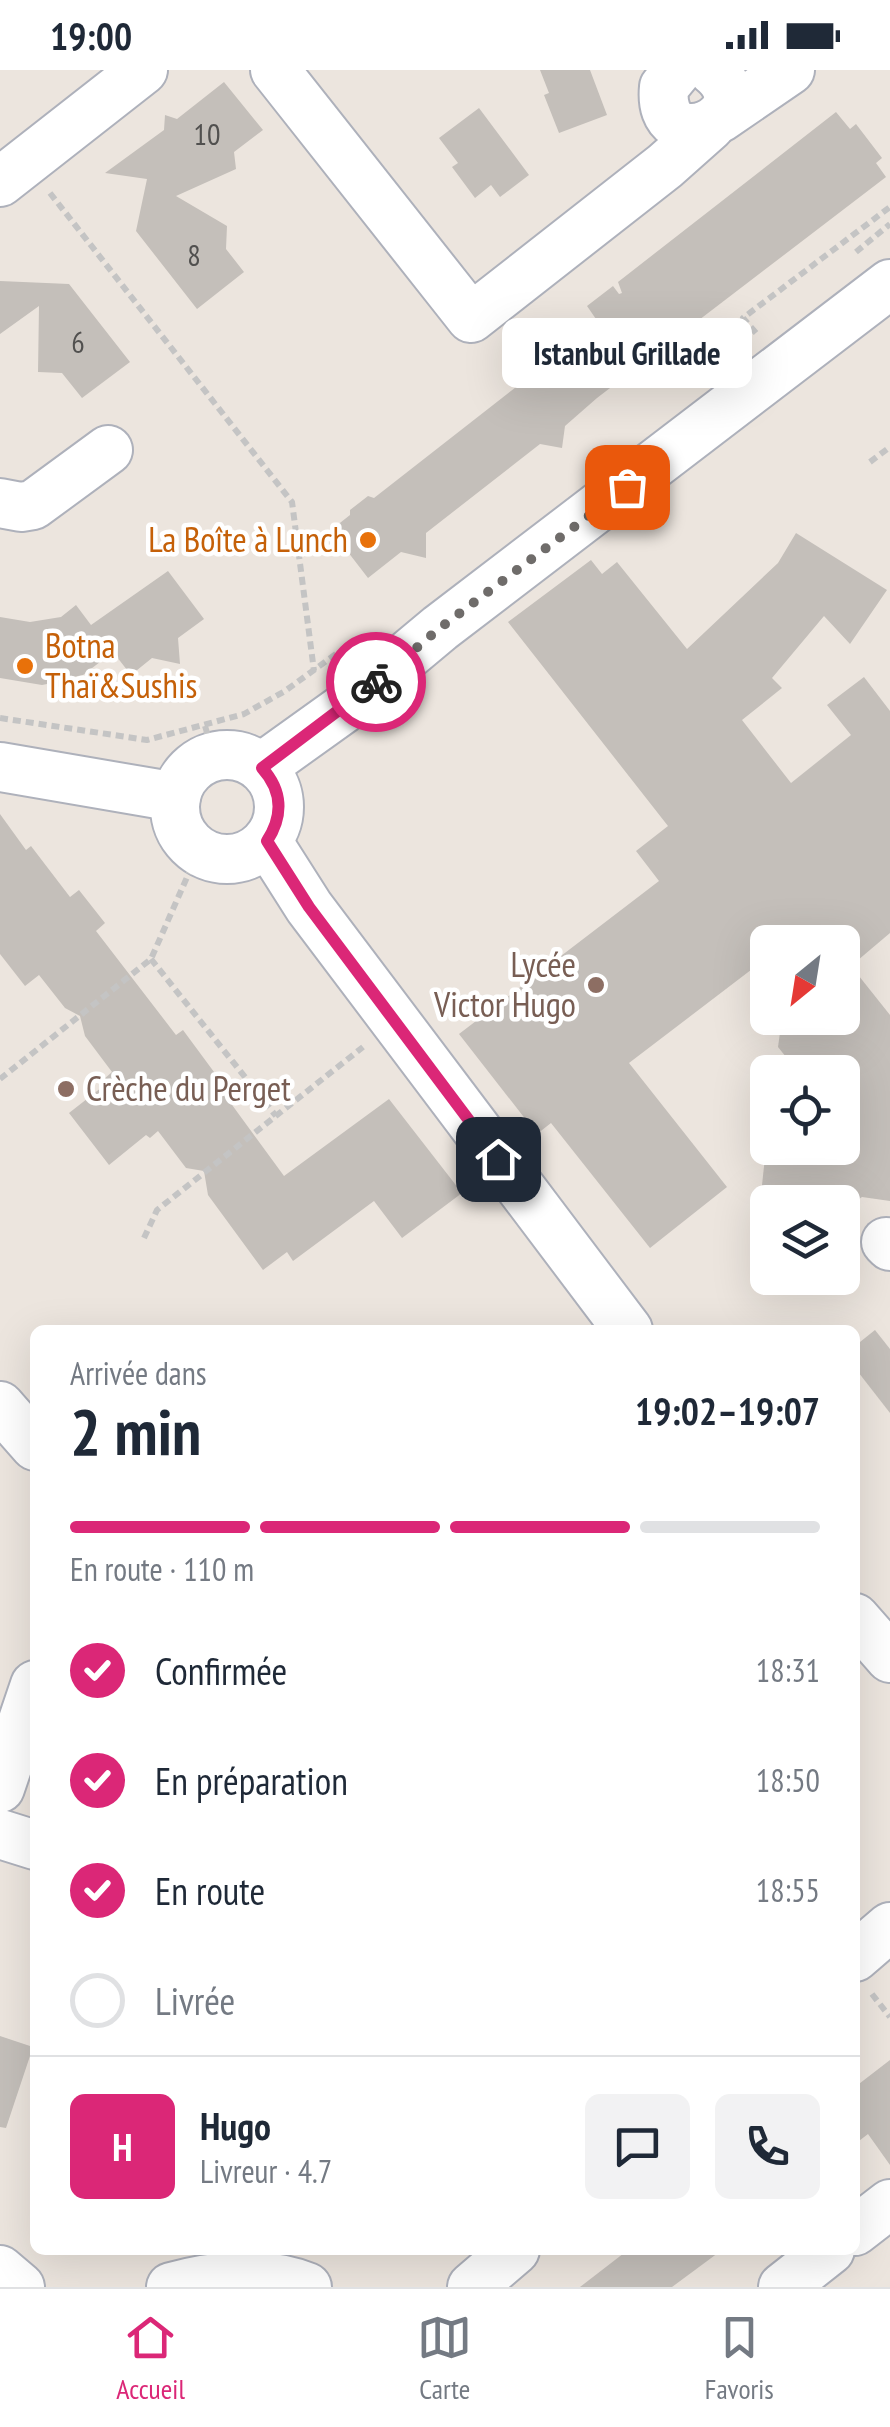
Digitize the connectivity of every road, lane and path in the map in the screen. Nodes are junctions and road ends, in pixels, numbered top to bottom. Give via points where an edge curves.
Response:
1 (143, 70) edge
2 (275, 70) edge
3 (685, 70) edge
4 (790, 70) edge
5 (715, 122) junction
6 (13, 172) edge
7 (890, 224) edge
8 (845, 261) dead end
9 (890, 284) edge
10 (771, 322) dead end
11 (756, 334) dead end
12 (890, 446) edge
13 (108, 450) dead end
14 (870, 462) dead end
15 (0, 503) edge
16 (344, 648) dead end
17 (314, 672) junction
18 (0, 718) edge
19 (209, 741) junction
20 (0, 767) edge
21 (262, 768) junction
22 (176, 797) junction
23 (267, 841) junction
24 (199, 850) junction
25 (151, 959) junction
26 (368, 1044) dead end
27 (0, 1079) edge
28 (276, 1116) junction
29 (144, 1238) dead end
30 (624, 1325) edge
31 (0, 1406) edge
32 (30, 1440) edge
33 (860, 1624) edge
34 (890, 1658) edge
35 (30, 1693) edge
36 (10, 1727) edge
37 (0, 1788) edge
38 (0, 1834) edge
39 (30, 1843) edge
40 (890, 1927) edge
41 (860, 1953) edge
42 (890, 2204) edge
43 (860, 2227) edge
44 (509, 2255) edge
45 (824, 2255) edge
46 (0, 2270) edge
47 (20, 2287) edge
48 (171, 2287) edge
49 (307, 2287) edge
50 (472, 2287) edge
51 (783, 2287) edge

1 - 6 street
2 - 5 street via 472,318
3 - 5 street via 664,86 666,111 685,128
4 - 5 street
6 - 17 path via 292,502
7 - 8 path
9 - 21 street
10 - 11 path
12 - 14 path
13 - 15 street via 34,505
16 - 17 path
17 - 19 path
18 - 19 path via 147,740
19 - 21 street
19 - 22 street
20 - 22 street
21 - 23 street via 280,803
22 - 24 street via 177,822
23 - 24 street via 235,859
23 - 30 street via 309,907
24 - 25 path
25 - 27 path
25 - 28 path
26 - 28 path
28 - 29 path via 157,1210
31 - 32 street
33 - 34 street
35 - 36 street
36 - 37 street
38 - 39 street
40 - 41 street
42 - 43 street
44 - 50 street
45 - 51 street
46 - 47 street
48 - 49 street via 242,2276

